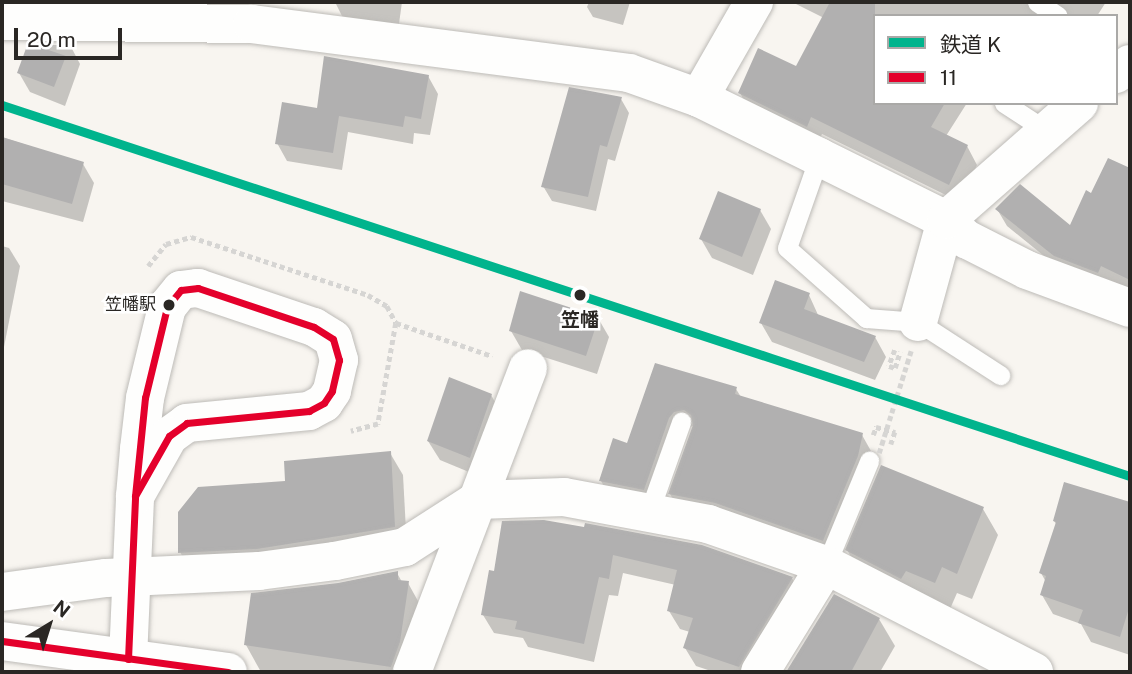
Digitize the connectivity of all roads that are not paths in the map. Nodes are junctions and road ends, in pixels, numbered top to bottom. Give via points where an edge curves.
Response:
1 (754, 2) edge
2 (1037, 2) edge
3 (45, 11) edge
4 (154, 12) edge
5 (1055, 14) edge
6 (2, 21) edge
7 (699, 98) junction
8 (1007, 105) edge
9 (1077, 105) edge
10 (1047, 131) junction
11 (819, 158) junction
12 (946, 220) junction
13 (1130, 308) edge
14 (915, 335) junction
15 (528, 368) road end
16 (1000, 375) dead end
17 (681, 422) dead end
18 (874, 457) road end
19 (135, 496) junction
20 (478, 500) junction
21 (649, 512) junction
22 (826, 565) junction
23 (132, 576) junction
24 (2, 592) edge
25 (2, 641) edge
26 (128, 659) junction
27 (228, 672) edge
28 (412, 672) edge
29 (760, 672) edge
30 (1034, 672) edge

1 - 7 street
2 - 5 lane
3 - 4 street
3 - 6 street
4 - 7 street via 629,73
7 - 11 street
8 - 10 lane
9 - 10 street
10 - 12 street
11 - 12 street
11 - 14 lane via 787,248 866,318
12 - 13 street via 966,239 1027,271
12 - 14 street
14 - 16 lane
15 - 20 street
17 - 21 lane
18 - 22 lane
19 - 19 street via 145,398 162,320 181,290 198,288 314,327 333,339 339,360 332,391 324,403 309,411 187,423 169,436
19 - 23 street
20 - 21 street via 564,497
20 - 23 street via 405,547 259,571
20 - 28 street
21 - 22 street via 708,524
22 - 29 street
22 - 30 street
23 - 24 street
23 - 26 street
25 - 26 street
26 - 27 street

